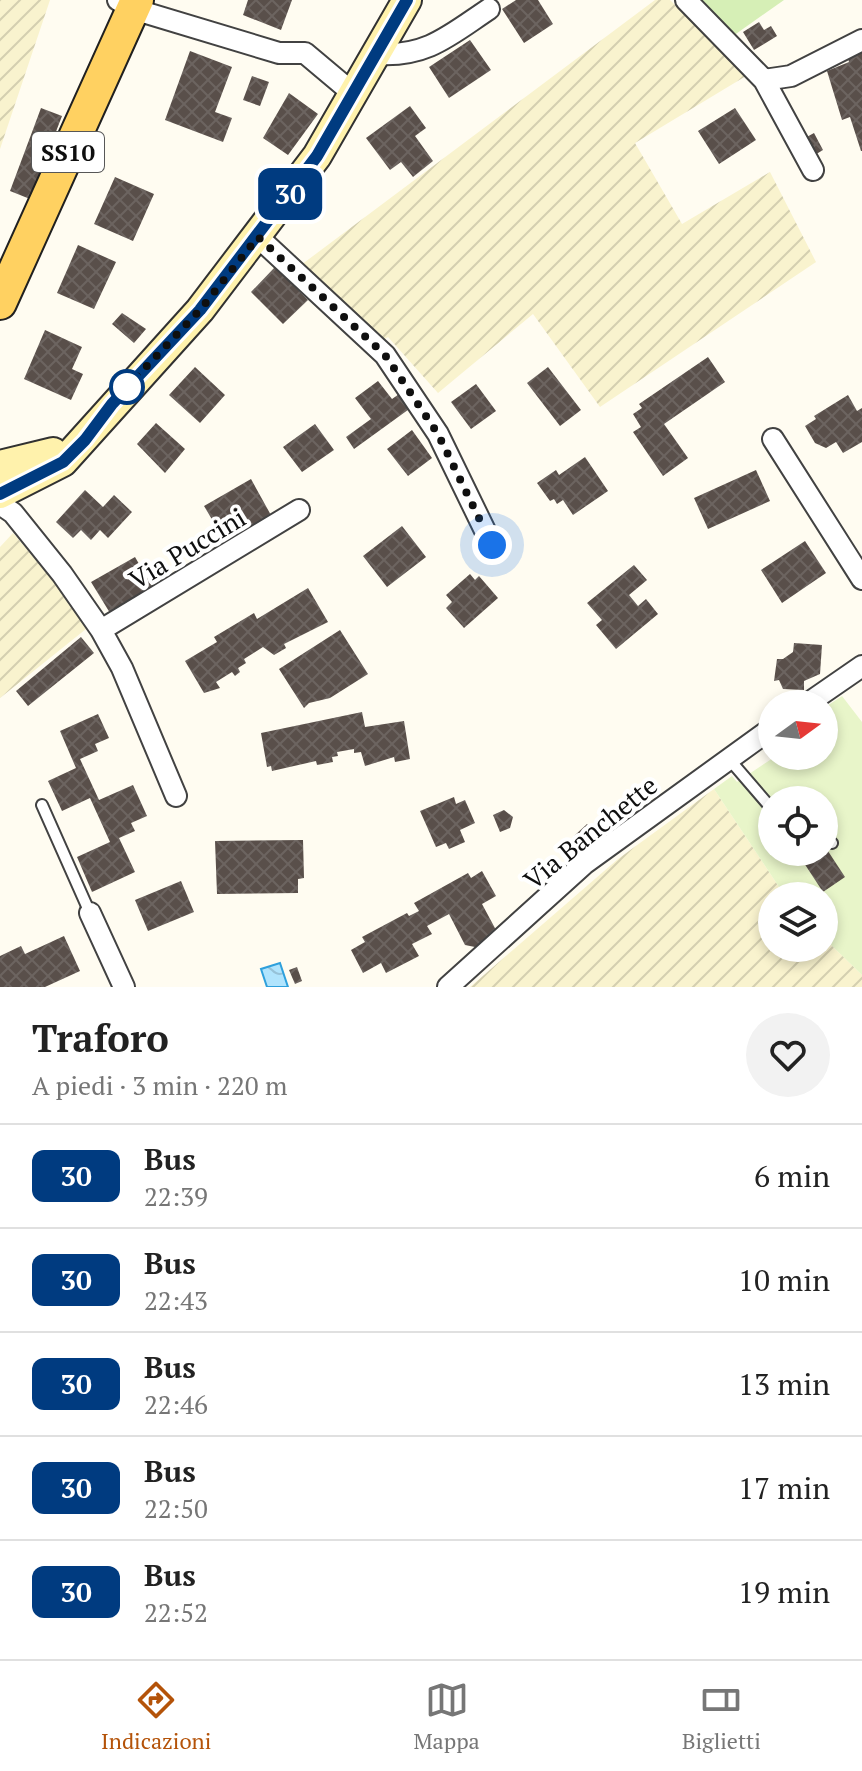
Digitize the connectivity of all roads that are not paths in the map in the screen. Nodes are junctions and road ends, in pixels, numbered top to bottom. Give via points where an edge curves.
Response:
1 (407, 0) edge
2 (686, 0) edge
3 (129, 3) edge
4 (489, 9) dead end
5 (862, 40) edge
6 (378, 54) junction
7 (764, 80) junction
8 (355, 95) junction
9 (813, 170) dead end
10 (258, 237) junction
11 (0, 303) edge
12 (112, 404) junction
13 (773, 439) dead end
14 (0, 465) edge
15 (0, 494) edge
16 (0, 504) edge
17 (299, 510) dead end
18 (0, 519) edge
19 (26, 531) junction
20 (492, 545) dead end
21 (862, 579) edge
22 (101, 630) junction
23 (862, 666) edge
24 (827, 690) edge
25 (758, 738) edge
26 (729, 758) junction
27 (758, 792) edge
28 (176, 796) dead end
29 (42, 805) dead end
30 (90, 913) joint
31 (124, 987) edge
32 (448, 987) edge

1 - 6 main road
2 - 7 street
3 - 8 street via 279,53 305,53
3 - 11 main road, SS10
4 - 6 street via 428,48 407,55
5 - 7 street via 791,76
6 - 8 main road
7 - 9 street
8 - 10 main road
10 - 12 main road via 200,310
10 - 20 street via 385,355 438,434
12 - 14 main road via 50,454
12 - 15 main road via 63,462
13 - 21 street
16 - 19 street
17 - 22 street, Via Puccini
18 - 19 street
19 - 22 street
22 - 28 street
23 - 24 street
25 - 26 street, Via Banchette
26 - 27 lane
26 - 32 street, Via Banchette via 584,864
29 - 30 lane
30 - 31 street

